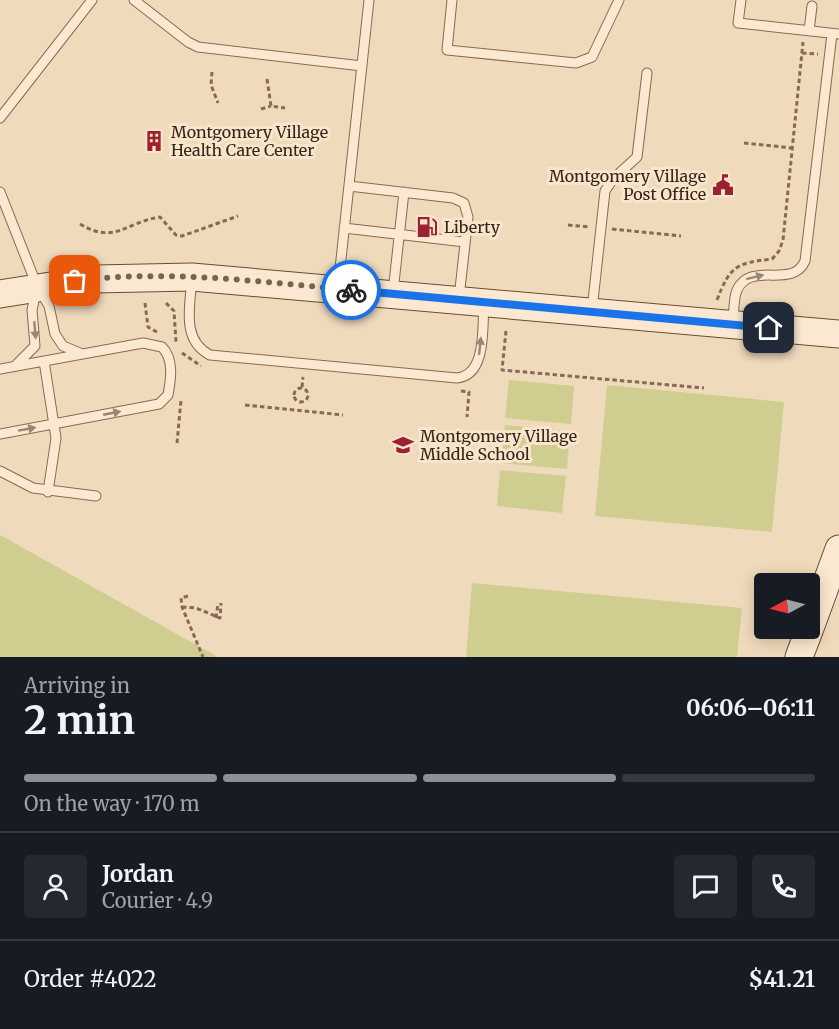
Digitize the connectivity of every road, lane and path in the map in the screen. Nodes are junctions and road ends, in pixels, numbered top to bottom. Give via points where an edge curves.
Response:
1 (92, 0) edge
2 (134, 0) edge
3 (369, 0) edge
4 (452, 0) edge
5 (741, 0) edge
6 (616, 1) edge
7 (813, 6) dead end
8 (806, 31) junction
9 (835, 34) edge
10 (362, 66) junction
11 (212, 72) dead end
12 (647, 73) dead end
13 (267, 79) dead end
14 (218, 103) dead end
15 (271, 105) junction
16 (285, 108) dead end
17 (261, 109) dead end
18 (0, 118) edge
19 (744, 143) dead end
20 (792, 148) junction
21 (349, 186) junction
22 (0, 192) edge
23 (404, 192) junction
24 (238, 216) dead end
25 (80, 224) dead end
26 (568, 225) dead end
27 (344, 228) junction
28 (601, 228) junction
29 (399, 234) junction
30 (681, 236) dead end
31 (465, 242) junction
32 (192, 277) junction
33 (37, 286) junction
34 (337, 289) junction
35 (0, 294) edge
36 (393, 294) junction
37 (717, 300) dead end
38 (471, 301) junction
39 (591, 312) junction
40 (732, 324) junction
41 (506, 331) dead end
42 (839, 334) edge
43 (83, 353) junction
44 (44, 360) junction
45 (16, 366) junction
46 (0, 369) edge
47 (303, 376) dead end
48 (302, 387) junction
49 (704, 388) dead end
50 (301, 402) junction
51 (244, 405) dead end
52 (300, 410) junction
53 (343, 415) dead end
54 (55, 424) junction
55 (0, 434) edge
56 (0, 471) edge
57 (48, 492) junction
58 (96, 496) dead end
59 (839, 549) edge
60 (188, 596) dead end
61 (820, 601) edge
62 (220, 603) dead end
63 (182, 607) junction
64 (806, 639) edge
65 (203, 657) edge
66 (799, 657) edge

1 - 18 lane
2 - 10 lane via 198,47
3 - 10 lane
4 - 6 lane via 447,50 576,63 592,57
5 - 8 lane via 738,23
7 - 8 lane
8 - 9 lane
8 - 20 path
40 -> 9 lane via 735,295 743,281 757,275 795,272 805,261
10 - 21 lane
11 - 14 path via 211,85
12 - 28 lane via 639,152 607,186
13 - 15 path
15 - 16 path
15 - 17 path
19 - 20 path
20 - 37 path via 779,250 772,259 738,265 729,273
21 - 23 lane
21 - 27 lane
22 - 33 lane
23 - 29 lane
23 - 31 lane via 462,201 468,217
24 - 25 path via 182,236 176,235 160,217 109,234
26 - 28 path
27 - 29 lane
27 - 34 lane
28 - 30 path
28 - 39 lane
29 - 31 lane
29 - 36 lane
31 - 38 lane
32 - 33 street via 106,278
32 - 34 street
32 -> 38 lane via 191,334 196,345 210,356 457,378 470,374 477,363
33 - 35 street
33 - 43 lane via 49,306 58,340
33 -> 45 lane via 33,310 35,346
34 - 36 street
36 - 38 street
38 - 39 street
39 - 40 street
40 - 42 street
41 - 49 path via 502,370
43 - 44 lane
54 -> 43 lane via 156,405 167,398 170,360 162,347 143,343
44 - 45 lane
44 - 54 lane
45 - 46 lane
47 - 48 path
48 - 50 path via 308,394
48 - 50 path via 294,394
50 - 52 path
51 - 52 path
52 - 53 path
55 -> 54 lane
54 - 57 lane via 56,453
56 - 57 lane
57 - 58 lane
59 - 61 street
60 - 63 path via 181,598
62 - 63 path via 220,618
63 - 65 path
64 - 66 street

